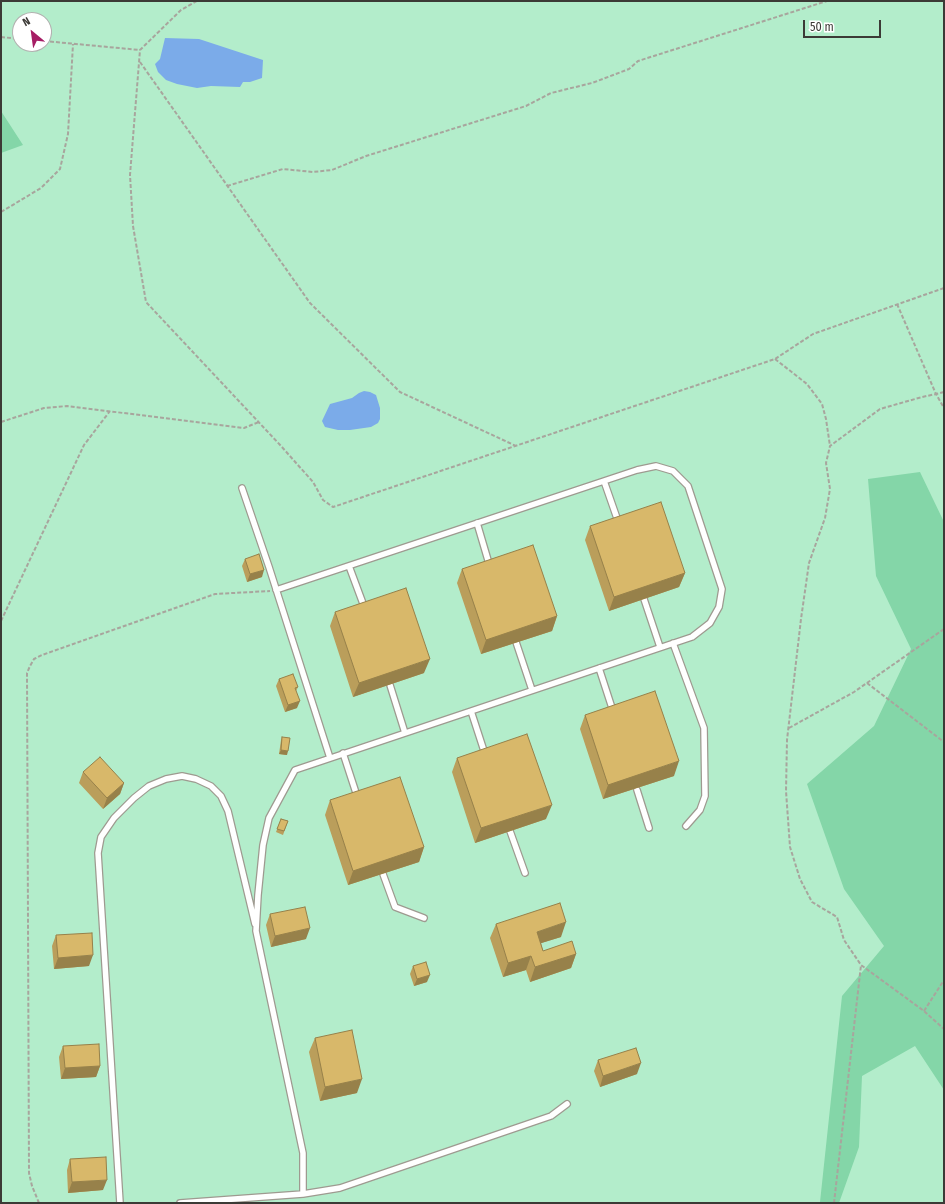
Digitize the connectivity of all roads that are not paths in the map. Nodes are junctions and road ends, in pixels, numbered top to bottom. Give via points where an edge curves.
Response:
1 (604, 481) junction
2 (242, 488) dead end
3 (477, 523) junction
4 (620, 528) edge
5 (349, 566) junction
6 (492, 572) edge
7 (276, 590) junction
8 (644, 599) dead end
9 (367, 614) edge
10 (516, 642) dead end
11 (673, 643) junction
12 (660, 647) junction
13 (599, 668) junction
14 (390, 685) dead end
15 (532, 690) junction
16 (471, 711) junction
17 (615, 717) edge
18 (405, 733) junction
19 (343, 753) junction
20 (330, 758) junction
21 (487, 760) edge
22 (637, 790) dead end
23 (360, 802) edge
24 (686, 826) dead end
25 (649, 828) dead end
26 (510, 831) dead end
27 (525, 873) dead end
28 (383, 874) dead end
29 (424, 918) dead end
30 (256, 931) junction
31 (567, 1104) dead end
32 (303, 1194) junction
33 (120, 1203) edge
34 (180, 1203) edge

1 - 3 lane
1 - 4 lane
1 - 11 lane via 656,466 673,472 688,486 722,589 719,607 710,623 692,637
2 - 7 lane
3 - 5 lane
3 - 6 lane
5 - 7 lane
5 - 9 lane
7 - 20 lane
8 - 12 lane
10 - 15 lane
11 - 12 lane
11 - 24 lane via 704,728 705,796 700,810
12 - 13 lane
13 - 15 lane
13 - 17 lane
14 - 18 lane
15 - 16 lane
16 - 18 lane
16 - 21 lane
18 - 19 lane
19 - 20 lane
19 - 23 lane
20 - 30 lane via 295,770 269,818 263,845
22 - 25 lane
26 - 27 lane
28 - 29 lane via 395,907
30 - 32 lane via 303,1153
30 - 33 lane via 228,811 221,796 211,786 182,776 166,779 149,786 114,818 102,837 98,853
31 - 32 lane via 557,1112 536,1121 340,1188
32 - 34 lane

